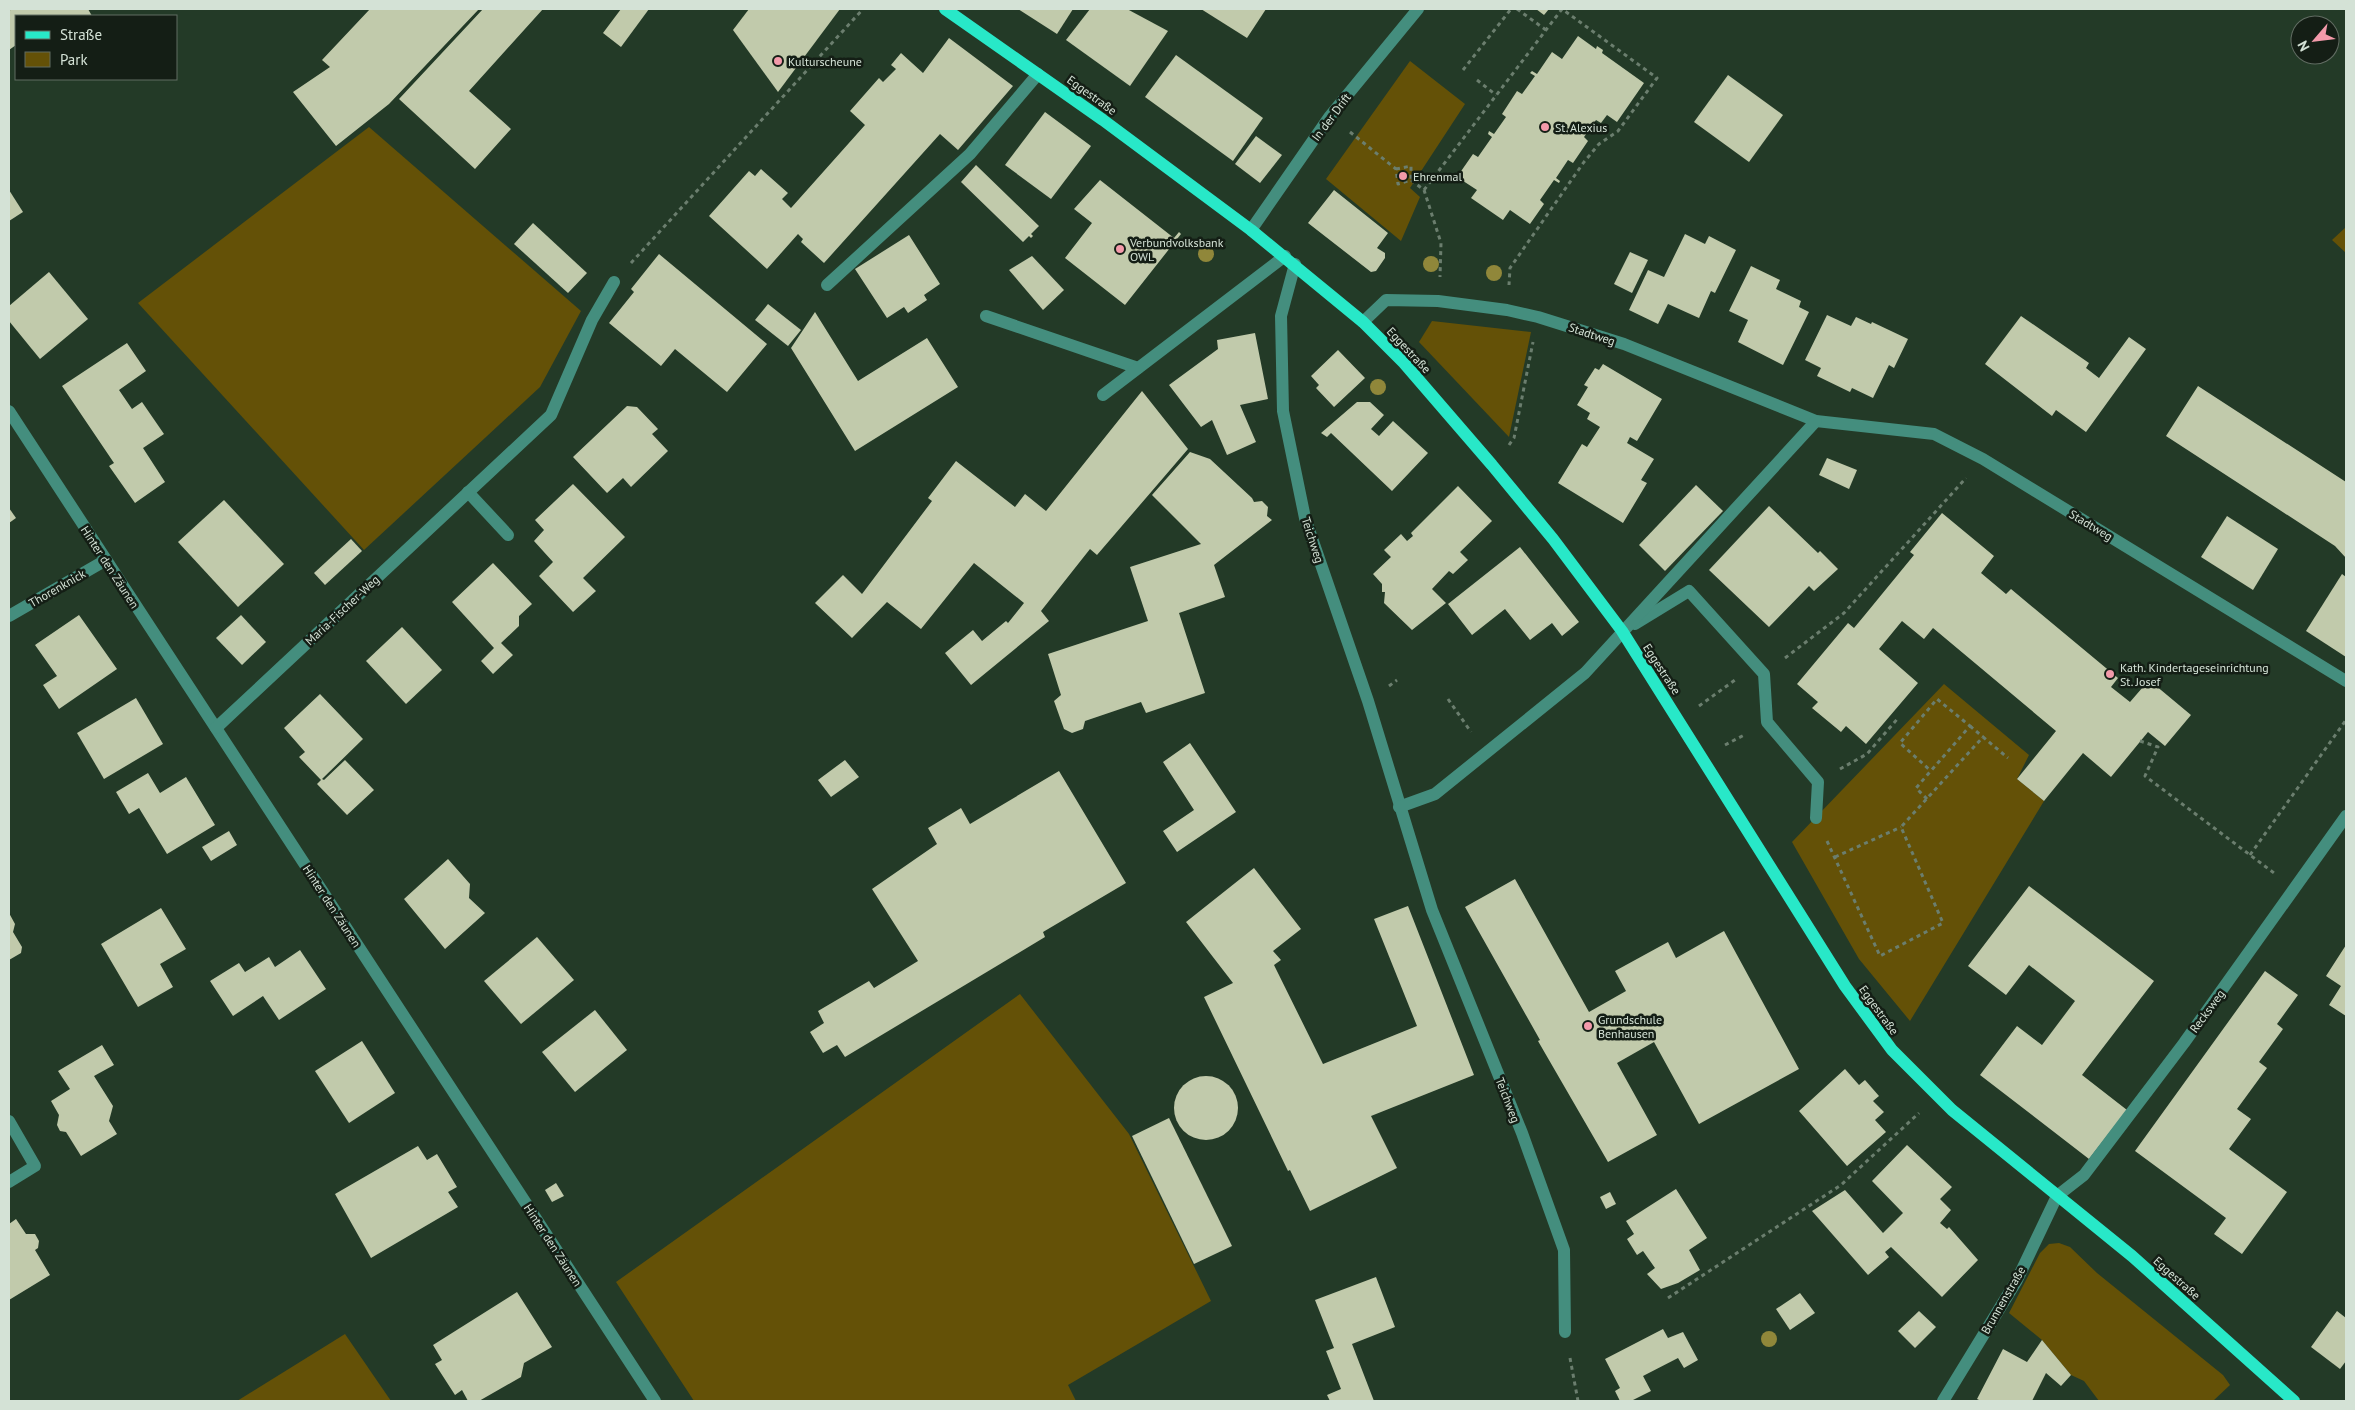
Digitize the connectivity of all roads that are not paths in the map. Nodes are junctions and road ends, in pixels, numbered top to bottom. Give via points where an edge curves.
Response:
1 (946, 9) edge
2 (1418, 9) edge
3 (1038, 74) junction
4 (1251, 230) junction
5 (1290, 260) junction
6 (614, 282) road end
7 (827, 286) dead end
8 (986, 316) dead end
9 (1363, 322) junction
10 (1138, 368) junction
11 (1104, 395) dead end
12 (9, 411) edge
13 (1816, 421) junction
14 (468, 492) junction
15 (508, 535) dead end
16 (106, 560) junction
17 (9, 616) edge
18 (1622, 631) junction
19 (2346, 682) edge
20 (216, 728) junction
21 (1399, 807) junction
22 (2346, 816) edge
23 (1816, 818) road end
24 (9, 1121) edge
25 (9, 1182) edge
26 (2057, 1196) junction
27 (1565, 1332) road end
28 (655, 1401) edge
29 (1943, 1401) edge
30 (2294, 1401) edge

1 - 3 main road, Eggestraße
2 - 4 street, In der Drift via 1330,116
3 - 4 main road, Eggestraße
3 - 7 street via 970,154
4 - 5 main road, Eggestraße
5 - 9 main road, Eggestraße
5 - 10 street
5 - 21 street, Teichweg via 1281,316 1283,411 1305,518 1368,701
6 - 14 street, Maria-Fischer-Weg via 592,320 551,415
8 - 10 street
9 - 13 street, Stadtweg via 1386,300 1438,301 1507,310 1624,344
9 - 18 main road, Eggestraße via 1404,363 1492,465
10 - 11 street
12 - 16 street, Hinter den Zäunen
13 - 18 street
13 - 19 street, Stadtweg via 1934,434 1983,459
14 - 15 street
14 - 20 street, Maria-Fischer-Weg
16 - 17 street, Thorenknick
16 - 20 street, Hinter den Zäunen
18 - 21 street via 1585,673 1435,794
18 - 23 street via 1689,591 1764,674 1767,722 1818,782
18 - 26 main road, Eggestraße via 1845,986 1892,1050 1952,1110
20 - 28 street, Hinter den Zäunen
21 - 27 street, Teichweg via 1432,910 1522,1133 1564,1250
22 - 26 street, Recksweg via 2184,1043 2084,1175
24 - 25 street via 35,1166
26 - 29 street, Brunnenstraße via 2017,1280
26 - 30 main road, Eggestraße via 2132,1256

